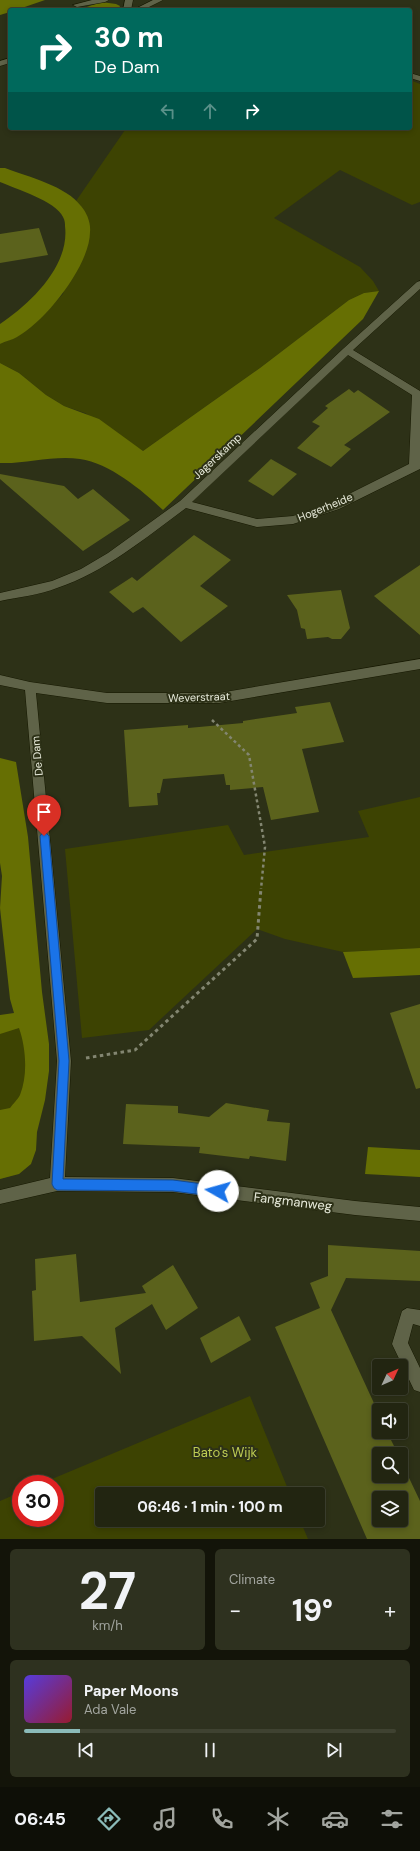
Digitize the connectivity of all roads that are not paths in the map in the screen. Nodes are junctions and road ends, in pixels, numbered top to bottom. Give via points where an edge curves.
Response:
1 (105, 0) edge
2 (159, 0) edge
3 (77, 5) dead end
4 (141, 8) edge
5 (420, 284) edge
6 (347, 350) junction
7 (419, 395) edge
8 (417, 466) edge
9 (184, 504) junction
10 (0, 597) edge
11 (420, 664) edge
12 (0, 680) edge
13 (30, 687) junction
14 (57, 1184) junction
15 (0, 1197) edge
16 (420, 1214) edge
17 (420, 1318) edge
18 (420, 1384) edge

1 - 3 street
2 - 4 street
5 - 6 street, Jagerskamp
6 - 7 street, Hogerheide
6 - 9 street, Jagerskamp
7 - 8 street, Hogerheide
8 - 9 street, Hogerheide via 334,506 293,520 257,523
9 - 10 street, Jagerskamp via 112,556 85,572 54,585
11 - 13 street, Weverstraat via 219,698 107,698
12 - 13 street, Weverstraat
13 - 14 street, De Dam via 64,1061
14 - 15 street, Fangmanweg
14 - 16 street, Fangmanweg via 173,1185
17 - 18 street via 407,1316 400,1344

